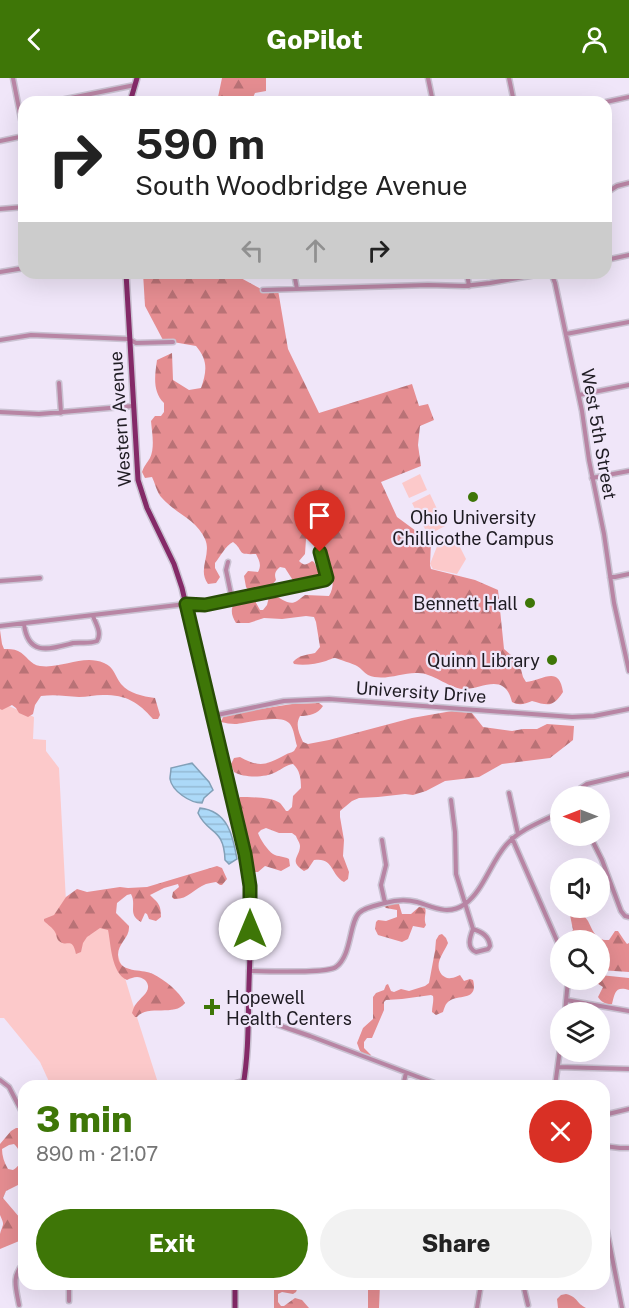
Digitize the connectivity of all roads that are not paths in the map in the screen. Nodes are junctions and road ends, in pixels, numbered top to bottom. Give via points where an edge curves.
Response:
1 (13, 78) edge
2 (428, 78) edge
3 (509, 78) edge
4 (136, 81) edge
5 (18, 96) edge
6 (80, 96) edge
7 (132, 96) edge
8 (432, 96) edge
9 (513, 96) edge
10 (629, 97) edge
11 (612, 101) edge
12 (18, 136) edge
13 (0, 141) edge
14 (629, 183) edge
15 (612, 190) edge
16 (18, 208) edge
17 (0, 209) edge
18 (629, 257) edge
19 (612, 259) edge
20 (18, 269) edge
21 (0, 272) edge
22 (126, 279) edge
23 (295, 279) edge
24 (468, 279) edge
25 (514, 279) edge
26 (553, 279) edge
27 (469, 285) junction
28 (297, 289) junction
29 (263, 290) dead end
30 (629, 322) edge
31 (566, 334) junction
32 (129, 339) junction
33 (0, 340) edge
34 (173, 342) dead end
35 (59, 383) dead end
36 (629, 385) edge
37 (579, 395) junction
38 (133, 406) junction
39 (0, 412) edge
40 (62, 413) junction
41 (629, 471) edge
42 (592, 478) junction
43 (320, 552) dead end
44 (228, 562) dead end
45 (629, 574) edge
46 (610, 577) junction
47 (40, 578) dead end
48 (0, 581) edge
49 (232, 599) junction
50 (186, 604) junction
51 (93, 616) junction
52 (24, 624) junction
53 (0, 626) edge
54 (629, 671) edge
55 (629, 709) edge
56 (212, 716) junction
57 (629, 774) edge
58 (584, 786) edge
59 (509, 793) dead end
60 (451, 800) dead end
61 (550, 818) edge
62 (518, 834) junction
63 (512, 838) junction
64 (382, 840) dead end
65 (595, 846) edge
66 (385, 903) junction
67 (465, 904) junction
68 (629, 917) edge
69 (473, 929) junction
70 (552, 930) edge
71 (249, 971) junction
72 (567, 990) edge
73 (566, 1000) joint
74 (629, 1011) edge
75 (248, 1017) junction
76 (559, 1062) edge
77 (558, 1067) junction
78 (629, 1069) edge
79 (406, 1073) junction
80 (0, 1080) edge
81 (244, 1080) edge
82 (404, 1080) edge
83 (425, 1080) edge
84 (556, 1080) edge
85 (18, 1104) edge
86 (629, 1109) edge
87 (610, 1114) edge
88 (610, 1147) edge
89 (629, 1148) edge
90 (610, 1249) edge
91 (611, 1254) joint
92 (18, 1270) edge
93 (69, 1290) edge
94 (235, 1290) edge
95 (480, 1290) edge
96 (524, 1290) edge
97 (69, 1301) dead end
98 (19, 1305) dead end
99 (528, 1305) dead end
100 (235, 1308) edge
101 (477, 1308) edge
102 (622, 1308) edge

1 - 5 street
2 - 8 street
3 - 9 street
4 - 6 street
4 - 7 main road
10 - 11 street
12 - 13 street
14 - 15 street
16 - 17 street
18 - 19 street
20 - 21 street
22 - 32 main road, Western Avenue
23 - 28 street
24 - 27 street
25 - 27 street
26 - 31 street, West 5th Street
27 - 28 street
28 - 29 street
30 - 31 street
31 - 37 street, West 5th Street
32 - 33 street via 31,335
32 - 34 street
32 - 38 main road, Western Avenue
35 - 40 street
36 - 37 street
37 - 42 street, West 5th Street
38 - 40 street
38 - 50 main road, Western Avenue via 141,494 174,564
39 - 40 street
41 - 42 street
42 - 46 street, West 5th Street
43 - 49 street via 327,578
44 - 49 street
45 - 46 street
46 - 54 street, West 5th Street
47 - 48 street
49 - 50 street via 205,605
50 - 51 street
50 - 56 main road, Western Avenue
51 - 52 street
51 - 52 street via 99,632 97,641 57,648 33,644 27,638
52 - 53 street
55 - 56 street, University Drive via 572,717 310,699
56 - 71 main road, Western Avenue via 248,872
57 - 58 street
59 - 62 street
60 - 67 street via 456,874
61 - 62 street
62 - 63 street
63 - 67 street
63 - 70 street
64 - 66 street via 386,865 381,885
65 - 68 street via 621,910
66 - 67 street via 409,901 445,911
66 - 71 street via 359,913 345,955 336,967
67 - 69 street
69 - 69 street via 471,949 488,949 489,939
71 - 75 main road, Western Avenue
72 - 73 street
73 - 74 street
75 - 79 street
75 - 81 main road, Western Avenue
76 - 77 street
77 - 78 street
77 - 84 street
79 - 82 street
79 - 83 street
80 - 85 street via 9,1087
86 - 87 street
88 - 89 street
90 - 91 street
91 - 102 street
92 - 98 street via 15,1281
93 - 97 street
94 - 100 main road
95 - 101 street
96 - 99 street

